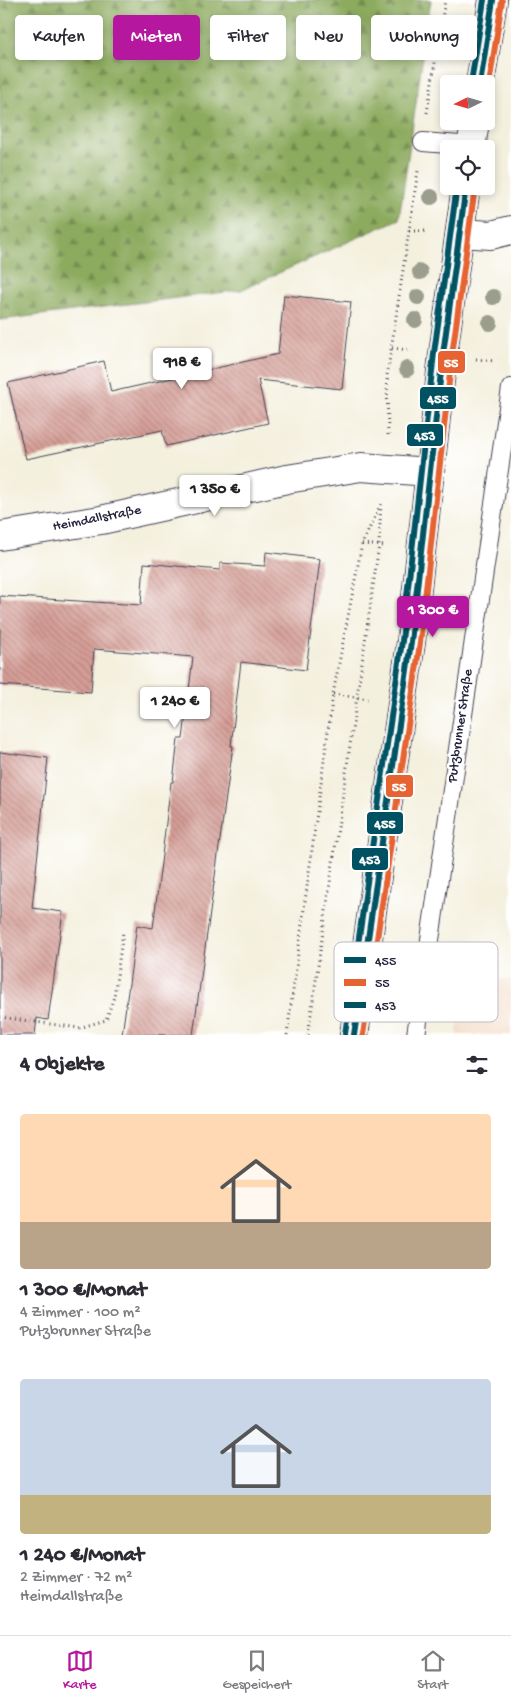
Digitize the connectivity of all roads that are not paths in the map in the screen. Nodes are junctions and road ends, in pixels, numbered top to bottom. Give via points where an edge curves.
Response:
1 (493, 0) edge
2 (481, 75) edge
3 (473, 139) edge
4 (423, 142) dead end
5 (465, 195) edge
6 (511, 230) edge
7 (460, 233) junction
8 (511, 388) edge
9 (430, 472) junction
10 (0, 536) edge
11 (367, 942) edge
12 (430, 942) edge
13 (356, 1022) edge
14 (418, 1022) edge
15 (354, 1035) edge
16 (416, 1035) edge

1 - 2 main road
3 - 4 lane
5 - 7 main road
6 - 7 main road via 491,235
7 - 9 main road
8 - 12 lane, Putzbrunner Straße
9 - 10 main road, Heimdallstraße via 361,467 287,479 100,520
9 - 11 main road via 411,642
13 - 15 main road
14 - 16 lane, Putzbrunner Straße

